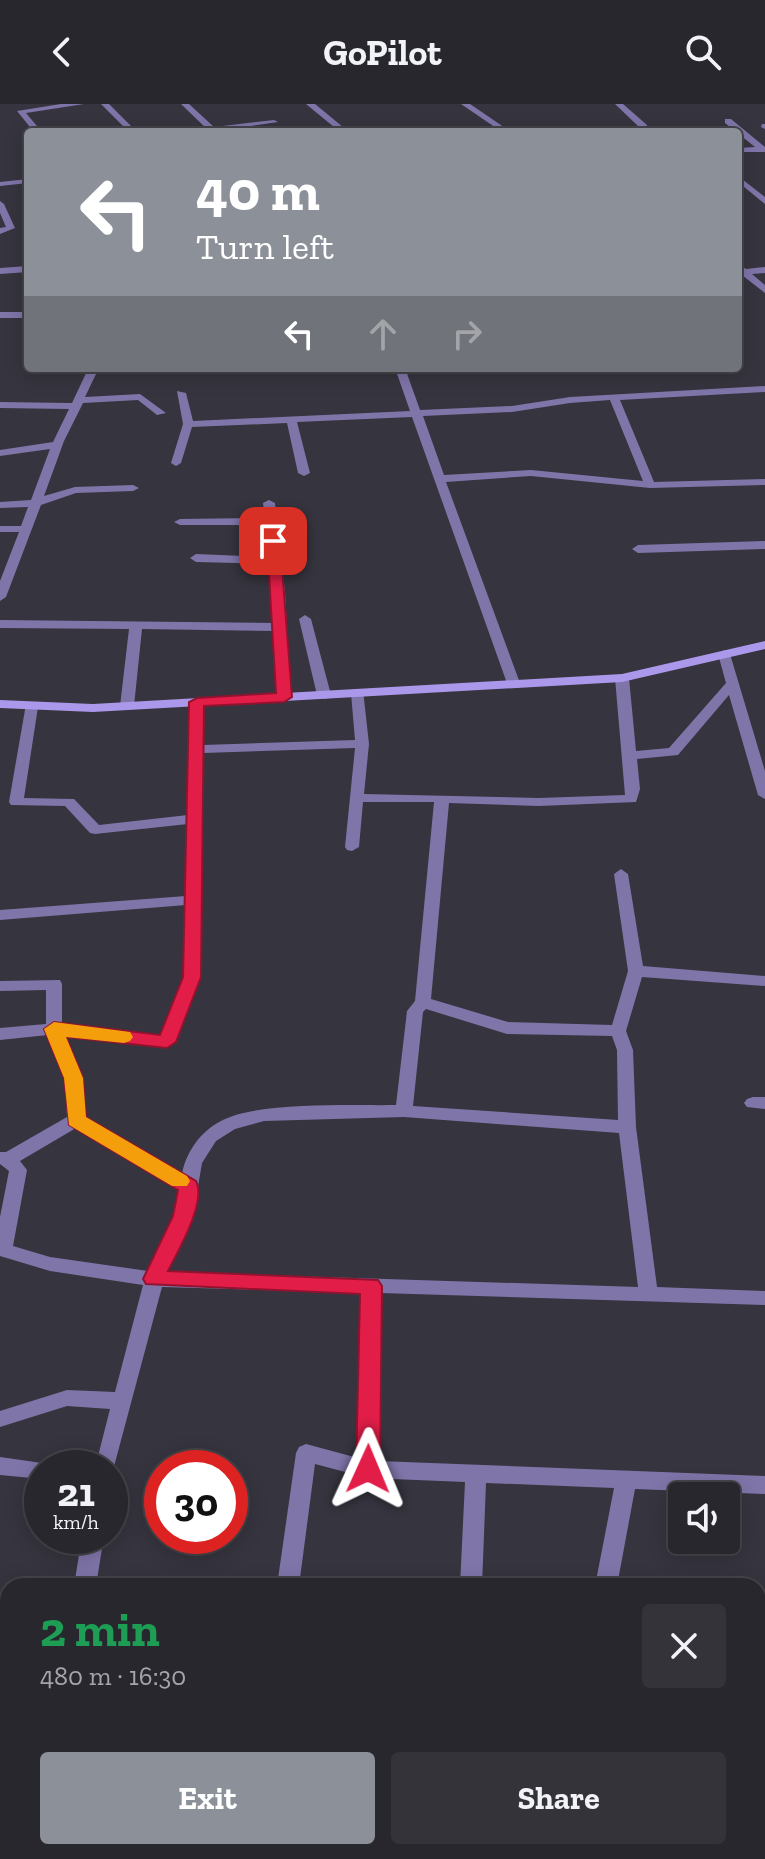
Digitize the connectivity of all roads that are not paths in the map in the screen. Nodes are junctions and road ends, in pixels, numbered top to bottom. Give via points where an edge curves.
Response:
1 (80, 104) edge
2 (105, 104) edge
3 (185, 104) edge
4 (310, 104) edge
5 (465, 104) edge
6 (619, 104) edge
7 (728, 121) dead end
8 (274, 122) dead end
9 (35, 128) edge
10 (129, 128) edge
11 (210, 128) edge
12 (233, 128) edge
13 (340, 128) edge
14 (501, 128) edge
15 (638, 128) edge
16 (737, 128) edge
17 (742, 132) edge
18 (742, 150) edge
19 (764, 150) edge
20 (24, 181) edge
21 (742, 181) edge
22 (0, 184) edge
23 (765, 201) edge
24 (0, 204) edge
25 (0, 231) edge
26 (24, 269) edge
27 (742, 269) edge
28 (742, 270) edge
29 (765, 270) edge
30 (0, 271) edge
31 (765, 290) edge
32 (0, 315) edge
33 (24, 315) edge
34 (90, 372) edge
35 (401, 372) edge
36 (765, 389) edge
37 (181, 393) dead end
38 (614, 397) junction
39 (77, 403) junction
40 (0, 405) edge
41 (161, 413) dead end
42 (416, 415) junction
43 (292, 422) junction
44 (188, 424) junction
45 (57, 445) junction
46 (0, 453) edge
47 (176, 463) dead end
48 (304, 473) dead end
49 (439, 479) junction
50 (765, 482) edge
51 (650, 485) junction
52 (133, 488) dead end
53 (35, 503) junction
54 (269, 503) dead end
55 (0, 505) edge
56 (271, 521) junction
57 (180, 522) dead end
58 (0, 529) edge
59 (26, 529) junction
60 (765, 545) edge
61 (638, 549) dead end
62 (196, 558) dead end
63 (275, 561) junction
64 (4, 576) edge
65 (0, 597) edge
66 (305, 619) dead end
67 (0, 624) edge
68 (136, 626) junction
69 (281, 627) junction
70 (765, 645) edge
71 (724, 654) junction
72 (622, 678) junction
73 (513, 683) junction
74 (733, 683) junction
75 (358, 693) junction
76 (324, 695) junction
77 (284, 697) junction
78 (197, 702) junction
79 (0, 704) edge
80 (127, 706) junction
81 (31, 707) junction
82 (362, 744) junction
83 (195, 749) junction
84 (630, 756) junction
85 (765, 795) edge
86 (357, 798) junction
87 (442, 798) junction
88 (194, 819) junction
89 (352, 847) dead end
90 (621, 874) dead end
91 (192, 900) junction
92 (0, 915) edge
93 (636, 971) junction
94 (765, 981) edge
95 (0, 986) edge
96 (423, 1002) junction
97 (54, 1029) junction
98 (618, 1031) junction
99 (0, 1034) edge
100 (404, 1111) junction
101 (76, 1120) junction
102 (627, 1127) junction
103 (4, 1158) edge
104 (189, 1187) junction
105 (2, 1250) edge
106 (154, 1279) junction
107 (371, 1286) junction
108 (648, 1294) junction
109 (765, 1298) edge
110 (122, 1401) junction
111 (0, 1419) edge
112 (110, 1450) edge
113 (0, 1466) edge
114 (24, 1468) edge
115 (368, 1469) junction
116 (476, 1474) junction
117 (626, 1480) junction
118 (765, 1485) edge
119 (90, 1554) edge
120 (86, 1578) edge
121 (289, 1578) edge
122 (471, 1578) edge
123 (608, 1578) edge

1 - 9 street via 21,111
2 - 10 street
3 - 11 street
4 - 13 street
5 - 14 street
6 - 15 street via 644,127
7 - 16 street
8 - 12 street
17 - 19 street
18 - 19 street
20 - 22 street
21 - 23 street
24 - 25 street via 11,228
26 - 30 street
27 - 29 street
28 - 31 street
32 - 33 street
34 - 39 street
35 - 42 street
36 - 38 street
37 - 44 street
38 - 42 street
38 - 51 street
39 - 40 street
39 - 41 street via 140,397
39 - 45 street
42 - 43 street
42 - 49 street
43 - 44 street
43 - 48 street
44 - 47 street
45 - 46 street
45 - 53 street
49 - 51 street via 531,473
49 - 73 street
50 - 51 street
52 - 53 street via 75,490
53 - 55 street
53 - 59 street
54 - 56 street
56 - 57 street
56 - 63 street
58 - 59 street
59 - 64 street
60 - 61 street
62 - 63 street
63 - 69 street
64 - 65 street
66 - 76 street
67 - 68 street
68 - 69 street
68 - 80 street
69 - 77 street
70 - 71 main road
71 - 72 main road
71 - 74 street
72 - 73 main road
72 - 84 street
73 - 75 main road
74 - 84 street via 673,752
74 - 85 street
75 - 76 main road
75 - 82 street
76 - 77 main road
77 - 78 main road
78 - 80 main road
78 - 83 street
79 - 81 main road
80 - 81 main road
81 - 88 street via 16,802 69,802 95,830
82 - 83 street
82 - 86 street
83 - 88 street
84 - 87 street via 631,799
86 - 87 street
86 - 89 street
87 - 96 street
88 - 91 street
90 - 93 street
91 - 92 street
91 - 97 street via 192,977 167,1042
93 - 94 street
93 - 98 street
95 - 97 street via 54,984
96 - 98 street via 507,1028
96 - 100 street via 415,1011
97 - 99 street
97 - 101 street via 73,1078
98 - 102 street via 625,1050
100 - 102 street
100 - 104 street via 264,1115 229,1124 210,1137 193,1162
101 - 103 street
101 - 104 street
102 - 108 street
103 - 105 street via 18,1170
104 - 106 street via 184,1216
105 - 106 street via 50,1264
106 - 107 street
106 - 110 street
107 - 108 street
107 - 115 street
108 - 109 street
110 - 111 street via 67,1398
110 - 112 street
113 - 114 street
115 - 116 street
115 - 121 street via 306,1453
116 - 117 street
116 - 122 street
117 - 118 street
117 - 123 street
119 - 120 street

